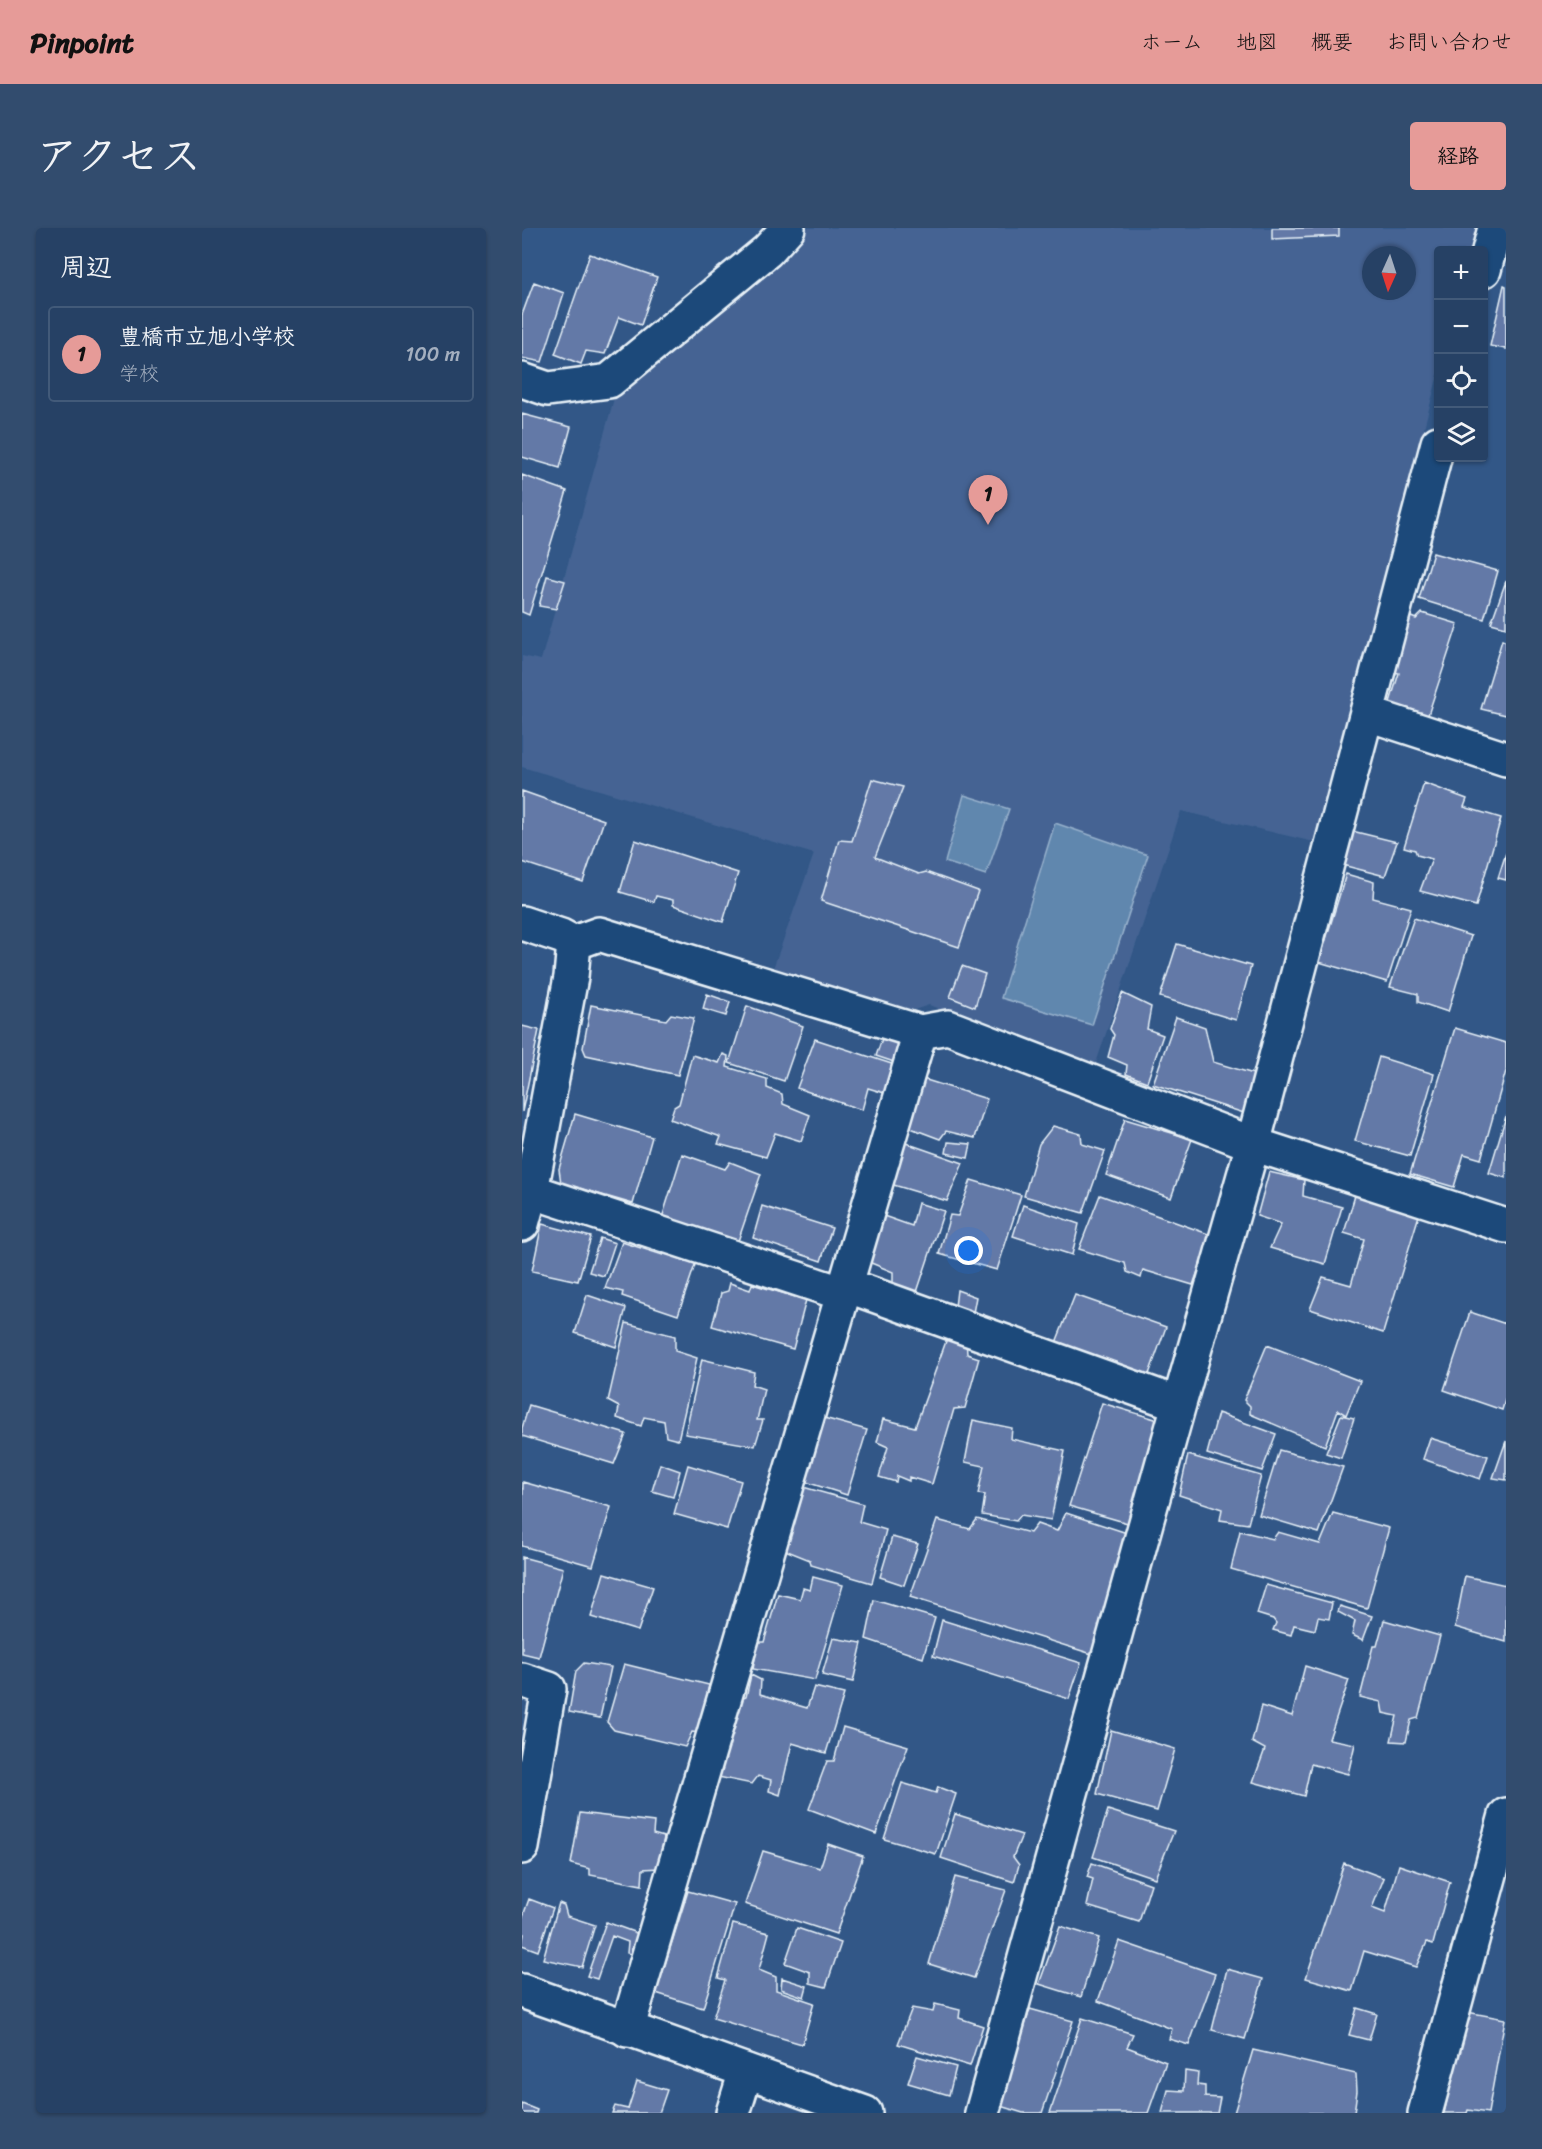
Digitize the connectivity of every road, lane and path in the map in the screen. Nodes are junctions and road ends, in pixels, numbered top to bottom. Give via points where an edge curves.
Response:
1 (788, 228) edge
2 (1495, 228) edge
3 (1488, 255) edge
4 (522, 380) edge
5 (1434, 458) edge
6 (1368, 714) junction
7 (1506, 759) edge
8 (522, 923) edge
9 (574, 943) junction
10 (920, 1032) junction
11 (1253, 1144) junction
12 (531, 1191) junction
13 (522, 1224) edge
14 (1506, 1226) edge
15 (845, 1290) junction
16 (1179, 1404) junction
17 (522, 1680) edge
18 (1506, 1815) edge
19 (522, 1847) edge
20 (522, 1991) edge
21 (627, 2030) junction
22 (746, 2071) junction
23 (733, 2113) edge
24 (866, 2113) edge
25 (982, 2113) edge
26 (1425, 2113) edge

1 - 4 street via 767,251 609,381 548,389
2 - 3 street
5 - 6 street
6 - 7 street
6 - 11 street
8 - 9 street
9 - 10 street via 599,934
9 - 12 street
10 - 11 street via 948,1027
10 - 15 street
11 - 14 street
11 - 16 street
12 - 13 street
12 - 15 street
15 - 16 street
15 - 21 street
16 - 25 street
17 - 19 street via 549,1689
18 - 26 street
20 - 21 street
21 - 22 street
22 - 23 street
22 - 24 street

